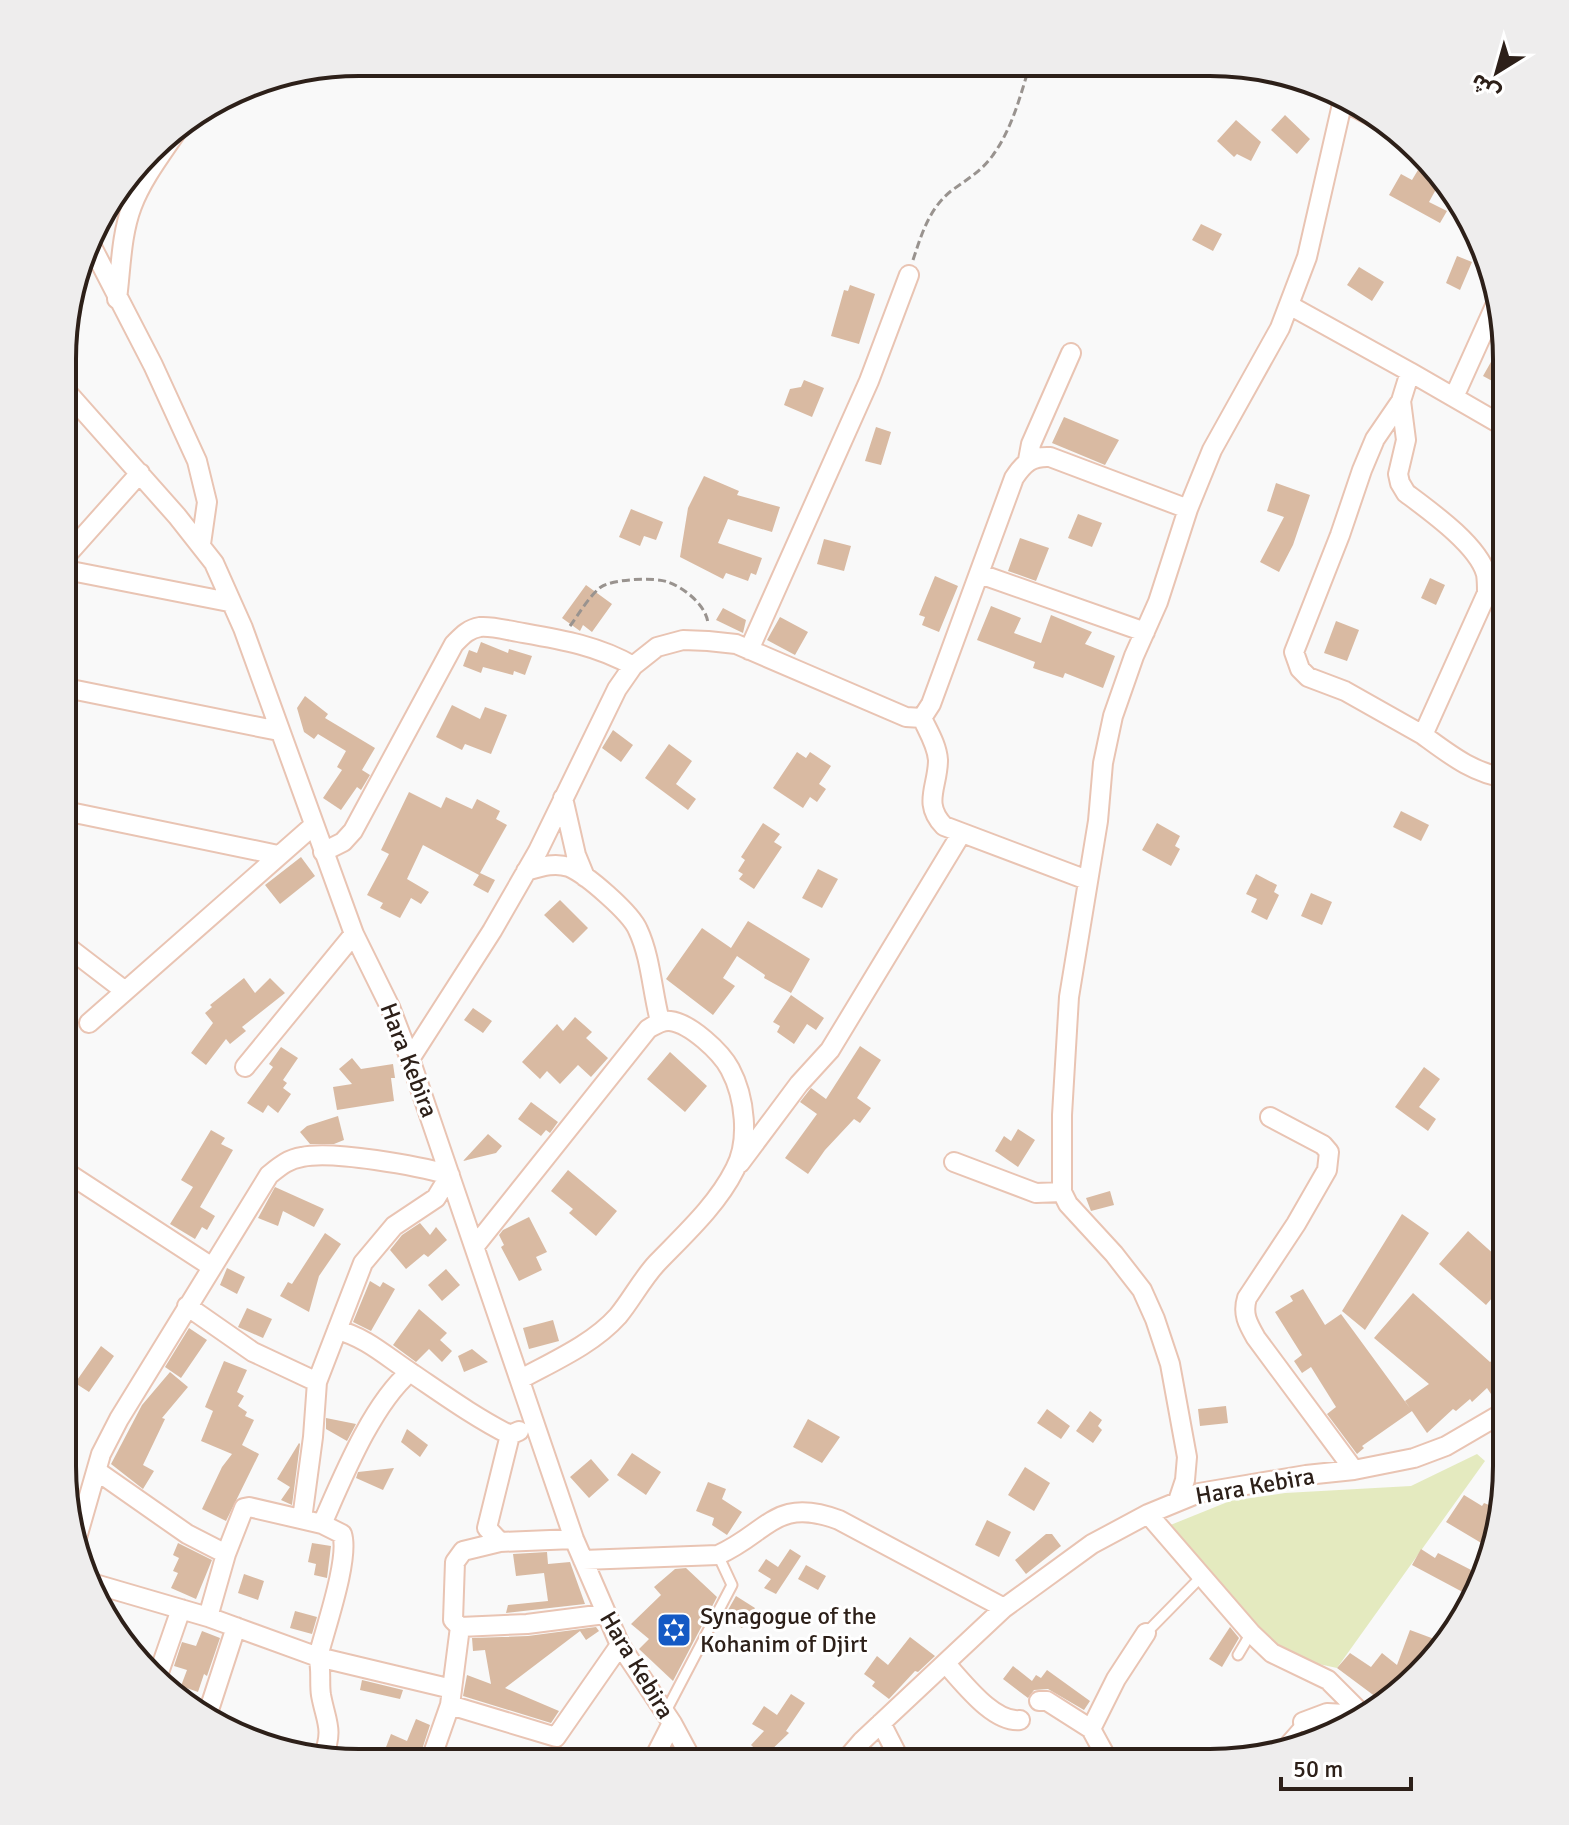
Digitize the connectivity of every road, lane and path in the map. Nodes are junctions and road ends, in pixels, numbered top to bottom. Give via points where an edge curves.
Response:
1 (1026, 76) edge
2 (1341, 108) edge
3 (157, 162) edge
4 (96, 256) edge
5 (909, 275) joint
6 (117, 299) junction
7 (1289, 305) junction
8 (1490, 317) edge
9 (1071, 353) dead end
10 (1410, 372) junction
11 (1454, 397) junction
12 (1401, 401) junction
13 (76, 402) edge
14 (1493, 420) edge
15 (1028, 460) junction
16 (140, 473) junction
17 (1188, 509) junction
18 (201, 544) junction
19 (76, 545) edge
20 (76, 572) edge
21 (980, 574) junction
22 (229, 602) junction
23 (1145, 632) junction
24 (560, 638) junction
25 (708, 641) junction
26 (749, 650) junction
27 (633, 666) junction
28 (76, 690) edge
29 (922, 718) junction
30 (279, 731) junction
31 (1423, 735) junction
32 (1493, 776) edge
33 (563, 798) junction
34 (76, 813) edge
35 (314, 825) junction
36 (961, 834) junction
37 (323, 852) junction
38 (278, 855) junction
39 (526, 871) junction
40 (585, 877) junction
41 (1087, 880) junction
42 (354, 934) junction
43 (76, 953) edge
44 (125, 991) junction
45 (660, 1021) junction
46 (89, 1023) dead end
47 (410, 1059) junction
48 (245, 1067) dead end
49 (1270, 1117) dead end
50 (954, 1162) dead end
51 (736, 1168) junction
52 (450, 1175) junction
53 (76, 1178) edge
54 (1062, 1192) junction
55 (475, 1246) junction
56 (212, 1267) junction
57 (187, 1306) junction
58 (337, 1330) junction
59 (410, 1372) junction
60 (521, 1379) junction
61 (317, 1382) junction
62 (1492, 1419) edge
63 (534, 1422) junction
64 (510, 1435) junction
65 (1354, 1470) junction
66 (97, 1471) junction
67 (1178, 1501) junction
68 (80, 1514) edge
69 (1148, 1514) junction
70 (302, 1519) junction
71 (322, 1524) junction
72 (574, 1539) junction
73 (500, 1542) junction
74 (226, 1554) junction
75 (718, 1555) junction
76 (583, 1560) junction
77 (1201, 1577) junction
78 (103, 1586) edge
79 (1004, 1608) junction
80 (181, 1609) junction
81 (605, 1614) junction
82 (208, 1617) junction
83 (236, 1627) junction
84 (460, 1627) junction
85 (1146, 1633) joint
86 (1251, 1633) junction
87 (620, 1645) junction
88 (1238, 1655) dead end
89 (318, 1657) junction
90 (946, 1664) junction
91 (161, 1668) edge
92 (451, 1697) junction
93 (1039, 1701) dead end
94 (210, 1706) edge
95 (1356, 1708) edge
96 (1345, 1714) edge
97 (668, 1718) junction
98 (1020, 1720) dead end
99 (1303, 1722) joint
100 (881, 1723) junction
101 (1091, 1729) junction
102 (1290, 1737) edge
103 (326, 1747) edge
104 (857, 1748) edge
105 (894, 1748) edge
106 (1101, 1748) edge
107 (434, 1749) edge
108 (657, 1749) edge
109 (685, 1749) edge

1 - 5 path via 995,153 939,202 925,223
2 - 7 street via 1307,257
3 - 6 street via 132,205
4 - 6 street
5 - 26 street via 869,381
6 - 18 street via 197,461 207,502
7 - 10 street
7 - 17 street via 1264,361 1212,450
8 - 11 street
9 - 15 street
10 - 11 street
10 - 12 street
11 - 14 street
12 - 31 street via 1406,440 1400,483 1465,543 1486,576 1487,593
12 - 31 street via 1375,439 1294,652 1308,677 1345,691
13 - 16 street, Hara Kebira
15 - 17 street via 1050,457
15 - 21 street via 1014,478
16 - 18 street, Hara Kebira
16 - 19 street
17 - 23 street
18 - 22 street, Hara Kebira
20 - 22 street
21 - 23 street
21 - 29 street
22 - 30 street, Hara Kebira
23 - 41 street via 1113,716
24 - 25 path via 602,586 629,580 667,582 699,604 708,618
24 - 27 street
24 - 37 street via 478,627 466,632 454,644 353,831
25 - 26 street
25 - 27 street via 657,647
26 - 29 street via 906,717
27 - 33 street
28 - 30 street
29 - 36 street via 938,759 934,816
30 - 35 street, Hara Kebira
31 - 32 street via 1466,765
33 - 39 street
33 - 40 street
34 - 38 street
35 - 37 street, Hara Kebira
35 - 38 street
36 - 41 street
36 - 51 street via 830,1050
37 - 42 street, Hara Kebira
38 - 44 street
39 - 40 street via 556,865
39 - 47 street
40 - 45 street via 638,928
41 - 54 street via 1069,997
42 - 47 street, Hara Kebira
42 - 48 street
43 - 44 street
44 - 46 street
45 - 51 street via 696,1033 730,1068 743,1114
45 - 55 street via 648,1029
47 - 52 street, Hara Kebira
49 - 65 street via 1323,1145 1330,1160 1247,1298 1246,1320
50 - 54 street via 1036,1193
51 - 60 street via 617,1317 584,1344
52 - 55 street, Hara Kebira
52 - 56 street via 322,1155 285,1162 269,1175
52 - 58 street via 436,1198 394,1226 369,1253
53 - 56 street
54 - 67 street via 1142,1290 1155,1319 1170,1364 1187,1457
55 - 60 street, Hara Kebira
56 - 57 street
57 - 61 street via 253,1352
57 - 66 street via 119,1419
58 - 59 street via 382,1351
58 - 61 street
59 - 64 street
59 - 71 street via 370,1426
60 - 63 street, Hara Kebira
61 - 70 street
62 - 65 street, Hara Kebira via 1414,1458
63 - 64 street
63 - 72 street, Hara Kebira
64 - 73 street via 487,1528
65 - 67 street, Hara Kebira via 1232,1487
66 - 68 street
66 - 74 street via 187,1534
67 - 69 street, Hara Kebira
69 - 77 street
69 - 79 street, Hara Kebira via 1092,1544
70 - 71 street
70 - 74 street via 244,1508
71 - 89 street via 342,1534 344,1545
72 - 73 street
72 - 76 street, Hara Kebira
73 - 84 street via 463,1551 455,1562 453,1620
74 - 82 street
75 - 76 street
75 - 79 street via 784,1513 812,1511 839,1520
75 - 97 lane via 732,1585
76 - 81 street, Hara Kebira
77 - 85 lane
77 - 86 street
78 - 80 street
79 - 90 street, Hara Kebira
80 - 82 street
80 - 91 street
81 - 84 street
81 - 87 street, Hara Kebira
82 - 83 street
83 - 89 street
83 - 94 street
84 - 92 street
85 - 101 street
86 - 88 lane
86 - 95 street via 1272,1653 1328,1680
87 - 92 street via 556,1737
87 - 97 street, Hara Kebira
89 - 92 street
89 - 103 street via 330,1722
90 - 98 street via 974,1696 1001,1716
90 - 100 street, Hara Kebira
92 - 107 street
93 - 101 street
96 - 99 street via 1327,1713
97 - 108 street
97 - 109 street, Hara Kebira
99 - 102 lane
100 - 104 street, Hara Kebira
100 - 105 street
101 - 106 street

